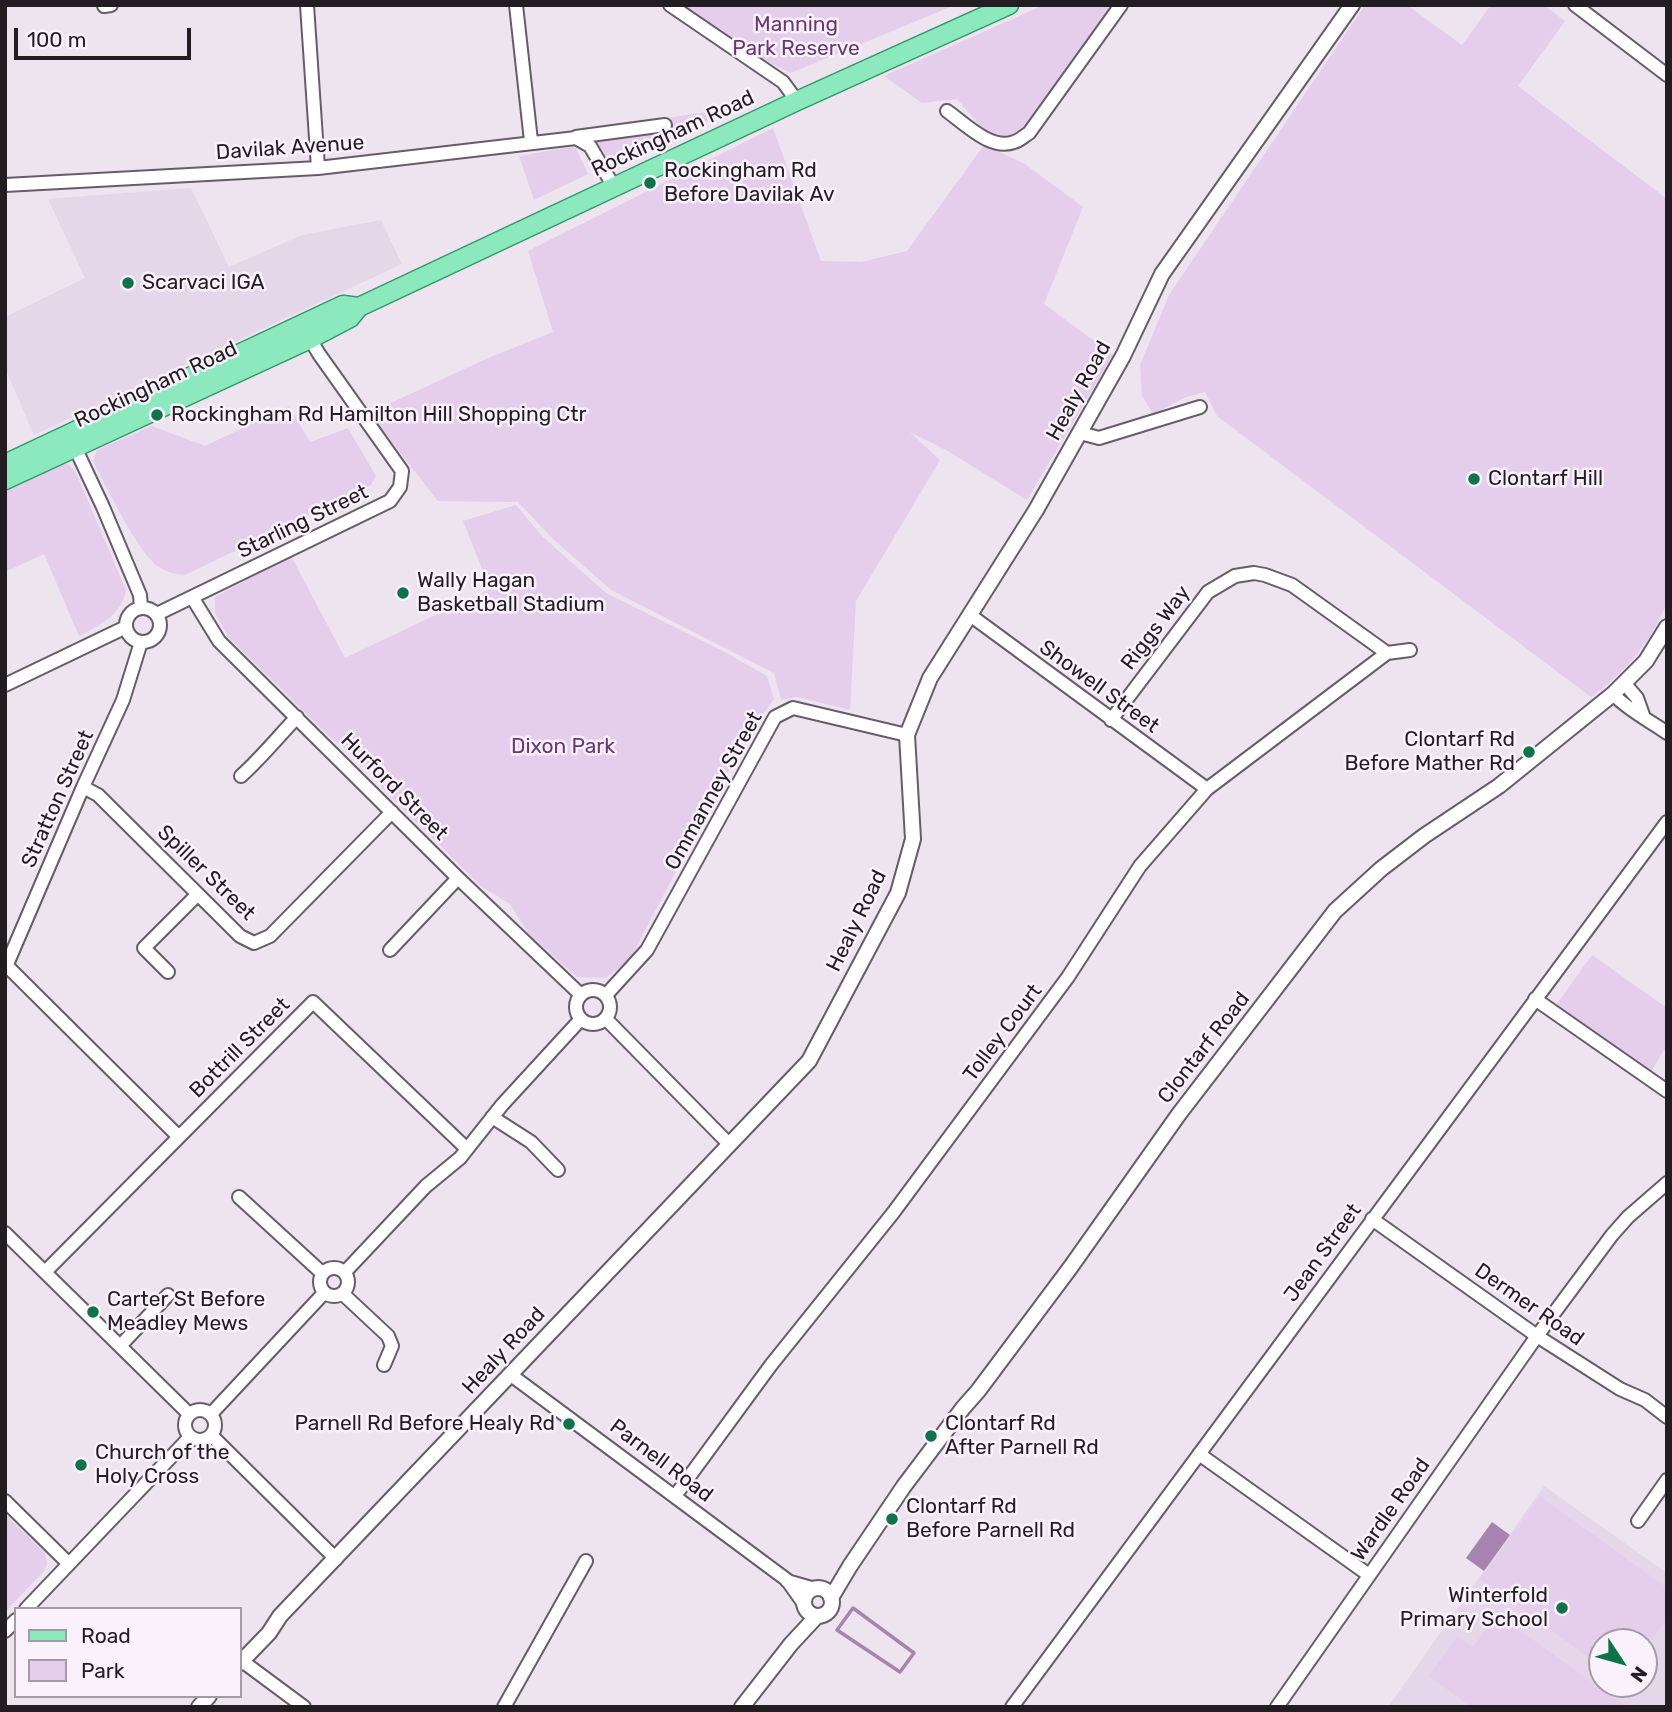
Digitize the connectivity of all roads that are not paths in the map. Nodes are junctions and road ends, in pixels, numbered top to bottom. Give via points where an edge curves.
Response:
1 (111, 5) edge
2 (307, 5) edge
3 (516, 5) edge
4 (670, 5) edge
5 (1009, 5) edge
6 (1121, 5) edge
7 (1352, 5) edge
8 (1575, 5) edge
9 (104, 6) edge
10 (1667, 75) edge
11 (797, 101) junction
12 (947, 111) dead end
13 (665, 125) dead end
14 (576, 138) junction
15 (531, 141) junction
16 (318, 167) junction
17 (5, 185) edge
18 (614, 187) junction
19 (306, 332) junction
20 (1200, 407) dead end
21 (1080, 433) junction
22 (72, 440) junction
23 (5, 464) edge
24 (5, 480) edge
25 (192, 597) junction
26 (141, 608) junction
27 (157, 614) junction
28 (970, 615) junction
29 (126, 627) junction
30 (1667, 628) edge
31 (141, 642) junction
32 (1410, 650) dead end
33 (1387, 653) junction
34 (1625, 684) junction
35 (5, 685) edge
36 (1613, 694) junction
37 (1643, 715) junction
38 (297, 718) junction
39 (1111, 720) junction
40 (1667, 733) edge
41 (907, 735) junction
42 (241, 776) dead end
43 (83, 787) junction
44 (1207, 789) junction
45 (392, 812) junction
46 (1667, 822) edge
47 (458, 878) junction
48 (198, 894) junction
49 (390, 950) dead end
50 (6, 967) edge
51 (168, 972) dead end
52 (581, 995) junction
53 (606, 995) junction
54 (1535, 999) junction
55 (581, 1019) junction
56 (606, 1019) junction
57 (1667, 1091) edge
58 (492, 1117) junction
59 (178, 1136) junction
60 (729, 1143) junction
61 (467, 1149) junction
62 (558, 1170) dead end
63 (1667, 1183) edge
64 (239, 1198) dead end
65 (1372, 1219) junction
66 (5, 1233) edge
67 (44, 1272) junction
68 (345, 1272) junction
69 (322, 1273) junction
70 (324, 1293) junction
71 (343, 1294) junction
72 (168, 1295) dead end
73 (1537, 1336) junction
74 (121, 1345) junction
75 (384, 1365) dead end
76 (511, 1375) junction
77 (189, 1414) junction
78 (211, 1414) junction
79 (1667, 1417) edge
80 (211, 1435) junction
81 (190, 1437) junction
82 (1199, 1454) junction
83 (1667, 1480) edge
84 (675, 1496) junction
85 (5, 1501) edge
86 (1638, 1521) dead end
87 (336, 1559) junction
88 (586, 1561) dead end
89 (68, 1563) junction
90 (1369, 1575) junction
91 (787, 1580) junction
92 (822, 1592) junction
93 (28, 1607) edge
94 (809, 1609) junction
95 (242, 1661) edge
96 (242, 1663) edge
97 (304, 1707) edge
98 (504, 1707) edge
99 (742, 1707) edge
100 (1012, 1707) edge
101 (1278, 1707) edge

1 - 9 street
2 - 16 street
3 - 15 street
4 - 11 street via 783,82
5 - 11 main road, Rockingham Road
6 - 12 street via 1029,133 1012,144 981,136
7 - 21 street, Healy Road via 1162,274
8 - 10 street
11 - 18 main road, Rockingham Road
13 - 14 street, Davilak Avenue
14 - 15 street, Davilak Avenue
14 - 18 street via 590,146
15 - 16 street, Davilak Avenue
16 - 17 street, Davilak Avenue
18 - 19 main road, Rockingham Road via 359,307 343,305
19 - 22 main road, Rockingham Road
19 - 25 street, Starling Street via 402,471 400,487 390,501
20 - 21 street via 1099,438
21 - 28 street, Healy Road
22 - 23 main road, Rockingham Road
22 - 24 main road, Rockingham Road
22 - 26 street via 140,595
25 - 27 street, Starling Street
25 - 38 street, Hurford Street via 219,641
26 - 27 street
26 - 29 street via 128,617
27 - 31 street via 157,636
28 - 39 street, Showell Street
28 - 41 street, Healy Road via 930,678
29 - 31 street via 131,637
29 - 35 street
30 - 34 street, Clontarf Road
31 - 43 street, Stratton Street via 122,700
32 - 33 street, Tolley Court
33 - 39 street, Riggs Way via 1292,585 1254,573 1235,576 1208,592
33 - 44 street, Tolley Court
34 - 36 street, Clontarf Road
34 - 37 street
36 - 37 street via 1626,708
36 - 92 street, Clontarf Road via 1499,786 1381,869 1335,911 1179,1114 850,1566
37 - 40 street
38 - 42 street
38 - 45 street, Hurford Street
39 - 44 street, Showell Street
41 - 53 street, Ommanney Street via 793,708 775,717 648,950
41 - 60 street, Healy Road via 913,839 898,893 809,1060
43 - 48 street, Spiller Street via 98,794
43 - 50 street, Stratton Street
44 - 84 street, Tolley Court via 1140,866 1068,977
45 - 47 street, Hurford Street
45 - 48 street, Spiller Street via 270,936 254,943 240,936
46 - 54 street, Jean Street
47 - 49 street
47 - 52 street, Hurford Street
48 - 51 street via 144,948
50 - 59 street
52 - 53 street via 589,990
52 - 55 street via 577,1011
53 - 56 street via 610,1003
54 - 57 street
54 - 65 street, Jean Street
55 - 56 street via 598,1024
55 - 58 street
56 - 60 street
58 - 61 street
58 - 62 street via 531,1142
59 - 61 street, Bottrill Street via 313,1002
59 - 67 street, Bottrill Street
60 - 76 street, Healy Road
61 - 68 street
63 - 73 street, Wardle Road via 1612,1235
64 - 69 street
65 - 73 street, Dermer Road
65 - 82 street, Jean Street
66 - 67 street
67 - 74 street
68 - 69 street via 337,1267
68 - 71 street via 349,1279
69 - 70 street
70 - 71 street
70 - 78 street
71 - 75 street via 388,1336 392,1346
72 - 74 street
73 - 79 street, Dermer Road
73 - 90 street, Wardle Road
74 - 77 street
76 - 84 street, Parnell Road
76 - 87 street, Healy Road
77 - 78 street via 200,1410
77 - 81 street via 184,1426
78 - 80 street via 215,1425
80 - 81 street via 201,1440
80 - 87 street
81 - 89 street
82 - 90 street
82 - 100 street, Jean Street
83 - 86 street
84 - 91 street, Parnell Road
85 - 89 street
87 - 95 street, Healy Road
88 - 98 street
89 - 93 street
90 - 101 street, Wardle Road
91 - 92 street, Parnell Road
91 - 94 street, Parnell Road
92 - 94 street via 807,1593
92 - 94 street via 829,1611
94 - 99 street via 791,1644
96 - 97 street

